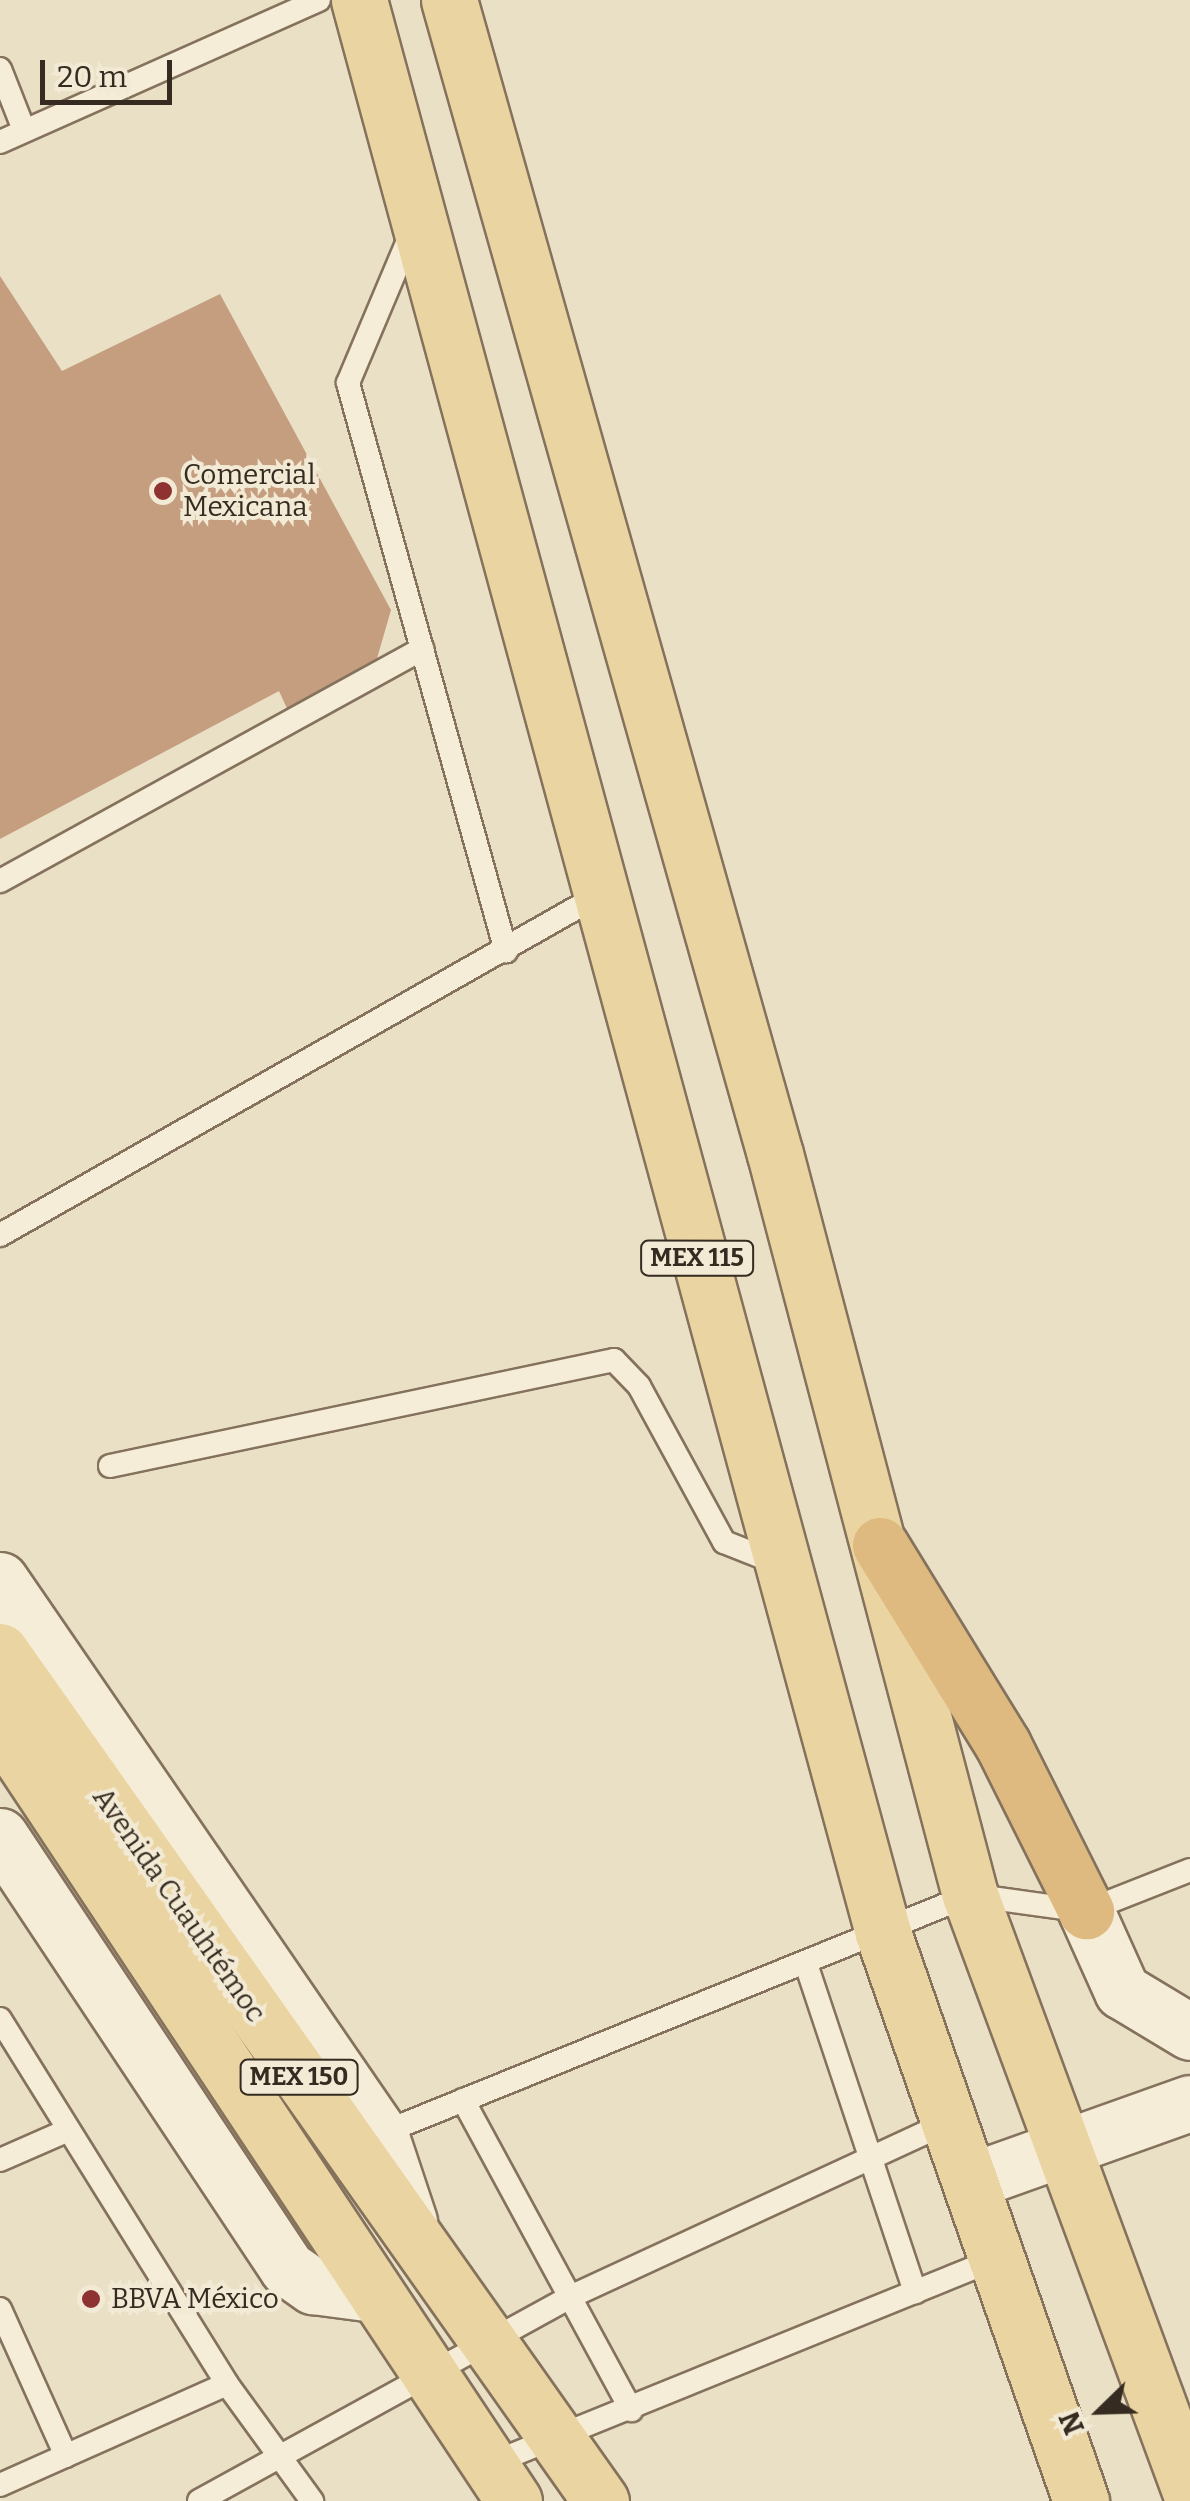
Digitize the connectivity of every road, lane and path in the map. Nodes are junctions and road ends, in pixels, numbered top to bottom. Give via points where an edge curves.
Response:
1 (320, 0) edge
2 (359, 0) edge
3 (449, 0) edge
4 (0, 69) edge
5 (24, 130) junction
6 (0, 142) edge
7 (418, 218) junction
8 (422, 649) junction
9 (0, 881) edge
10 (601, 894) junction
11 (506, 951) junction
12 (0, 1234) edge
13 (110, 1466) dead end
14 (880, 1545) junction
15 (777, 1564) junction
16 (0, 1580) edge
17 (0, 1651) edge
18 (0, 1726) edge
19 (0, 1836) edge
20 (1190, 1870) edge
21 (970, 1896) junction
22 (1086, 1911) junction
23 (883, 1934) junction
24 (806, 1964) junction
25 (1, 2024) edge
26 (1190, 2032) edge
27 (464, 2100) junction
28 (1190, 2103) edge
29 (950, 2121) junction
30 (66, 2131) junction
31 (380, 2134) junction
32 (1062, 2152) junction
33 (871, 2156) junction
34 (0, 2160) edge
35 (971, 2180) junction
36 (413, 2239) junction
37 (1001, 2256) junction
38 (915, 2292) junction
39 (375, 2294) junction
40 (572, 2296) junction
41 (0, 2309) edge
42 (488, 2342) junction
43 (430, 2377) junction
44 (226, 2384) junction
45 (631, 2410) junction
46 (559, 2440) junction
47 (66, 2456) junction
48 (283, 2461) junction
49 (502, 2483) edge
50 (0, 2484) edge
51 (1190, 2491) edge
52 (199, 2501) edge
53 (312, 2501) edge
54 (601, 2501) edge
55 (1081, 2501) edge

1 - 5 lane
2 - 7 main road, MEX 115
3 - 14 main road
4 - 5 lane
5 - 6 lane
7 - 8 lane via 348,384
7 - 10 main road, MEX 115
8 - 9 lane
8 - 11 lane
10 - 11 lane
10 - 15 main road, MEX 115
11 - 12 lane
13 - 15 lane via 614,1360 639,1386 724,1542
14 - 21 main road
14 - 22 highway via 1003,1744
15 - 23 main road, MEX 115
16 - 31 street
17 - 36 main road, Avenida Cuauhtémoc / MEX 150
18 - 39 main road, Avenida Cuauhtémoc / MEX 150
19 - 39 street via 287,2268 312,2286
20 - 22 lane
21 - 22 lane
21 - 23 lane
21 - 32 main road
22 - 26 street via 1122,1991
23 - 24 lane
23 - 29 main road, MEX 115
24 - 27 lane
24 - 33 lane
25 - 30 lane
27 - 31 lane
27 - 40 lane
28 - 32 street
29 - 33 lane
29 - 35 main road, MEX 115
30 - 34 lane
30 - 44 lane
31 - 36 street
32 - 35 street
32 - 51 main road
33 - 38 lane
33 - 40 lane
35 - 37 main road, MEX 115
36 - 42 main road, Avenida Cuauhtémoc / MEX 150
37 - 38 lane
37 - 55 main road, MEX 115
38 - 45 lane
39 - 43 main road, Avenida Cuauhtémoc / MEX 150
40 - 42 lane
40 - 45 lane
41 - 47 lane
42 - 43 lane
42 - 46 main road, Avenida Cuauhtémoc / MEX 150
43 - 48 lane
43 - 49 main road, Avenida Cuauhtémoc / MEX 150
44 - 47 lane
44 - 48 lane
45 - 46 lane
46 - 49 lane
46 - 54 main road, Avenida Cuauhtémoc / MEX 150
47 - 50 lane
48 - 52 lane
48 - 53 lane

